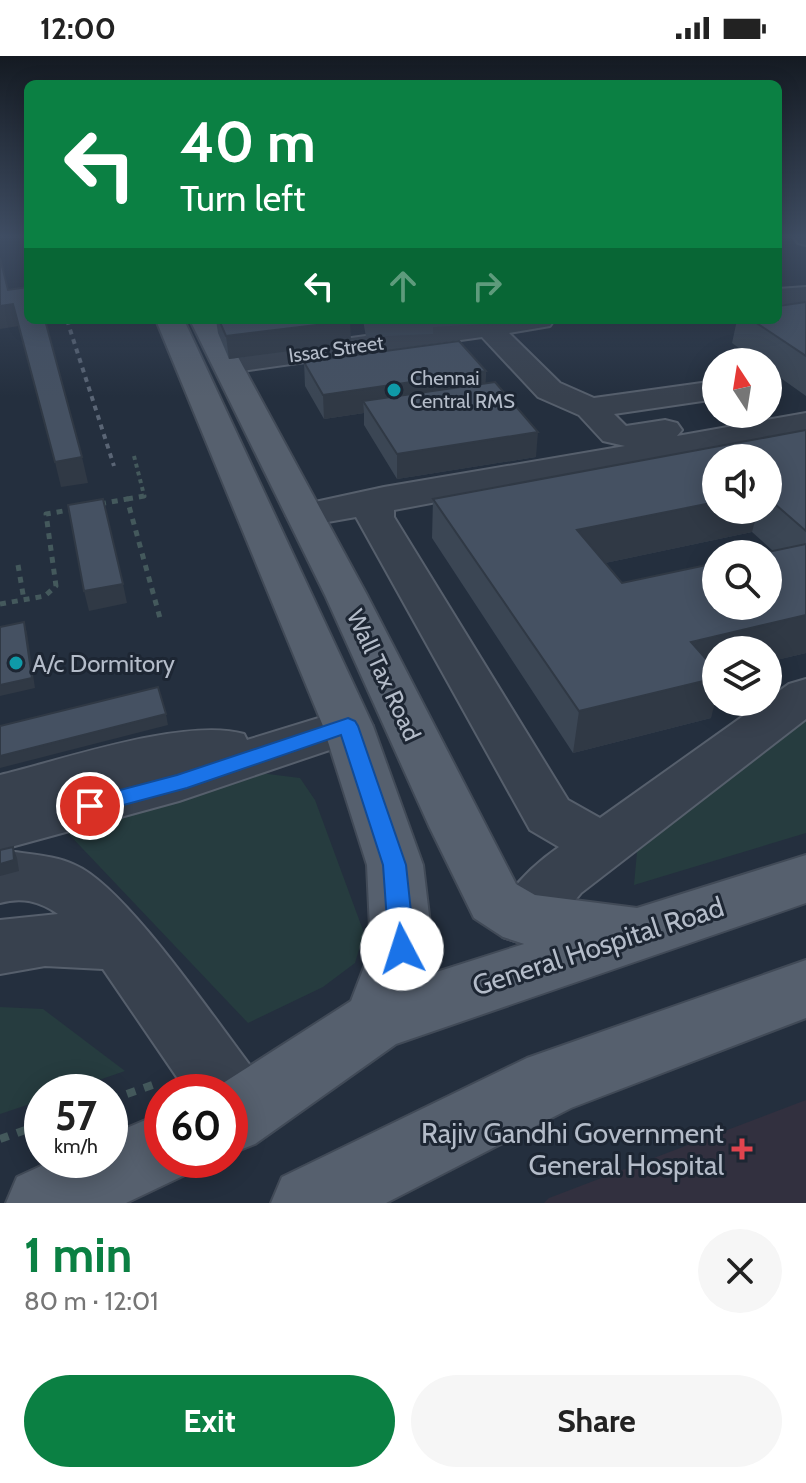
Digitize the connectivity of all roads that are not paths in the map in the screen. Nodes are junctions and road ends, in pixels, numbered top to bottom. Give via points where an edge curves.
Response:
1 (806, 295) edge
2 (782, 297) edge
3 (510, 324) edge
4 (488, 327) junction
5 (210, 333) edge
6 (702, 392) edge
7 (590, 408) junction
8 (702, 426) edge
9 (718, 428) edge
10 (384, 498) junction
11 (305, 515) junction
12 (806, 695) edge
13 (324, 732) junction
14 (0, 795) edge
15 (0, 829) edge
16 (602, 845) junction
17 (0, 879) edge
18 (806, 879) edge
19 (524, 919) junction
20 (636, 934) junction
21 (120, 944) junction
22 (0, 947) edge
23 (806, 989) edge
24 (376, 1021) junction
25 (211, 1074) edge
26 (248, 1096) edge
27 (144, 1157) edge
28 (43, 1203) edge
29 (308, 1203) edge

1 - 2 street
3 - 4 street, Issac Street
4 - 5 street, Issac Street
4 - 7 street via 549,390
5 - 11 main road, Wall Tax Road
5 - 13 main road
6 - 7 street
7 - 8 street via 615,434 627,436
9 - 10 street
10 - 11 street
10 - 16 street via 375,517 549,815
11 - 19 main road, Wall Tax Road via 495,901
12 - 16 street
13 - 14 street via 159,754
13 - 15 street via 179,782
13 - 24 main road via 395,865 402,949
16 - 19 street via 561,876
17 - 21 street via 15,875 57,882 82,899
18 - 20 main road, General Hospital Road
19 - 20 main road, Wall Tax Road
20 - 24 main road, General Hospital Road
21 - 22 street via 20,941
21 - 25 street
23 - 29 main road via 551,1082
24 - 26 main road, General Hospital Road
27 - 28 main road

